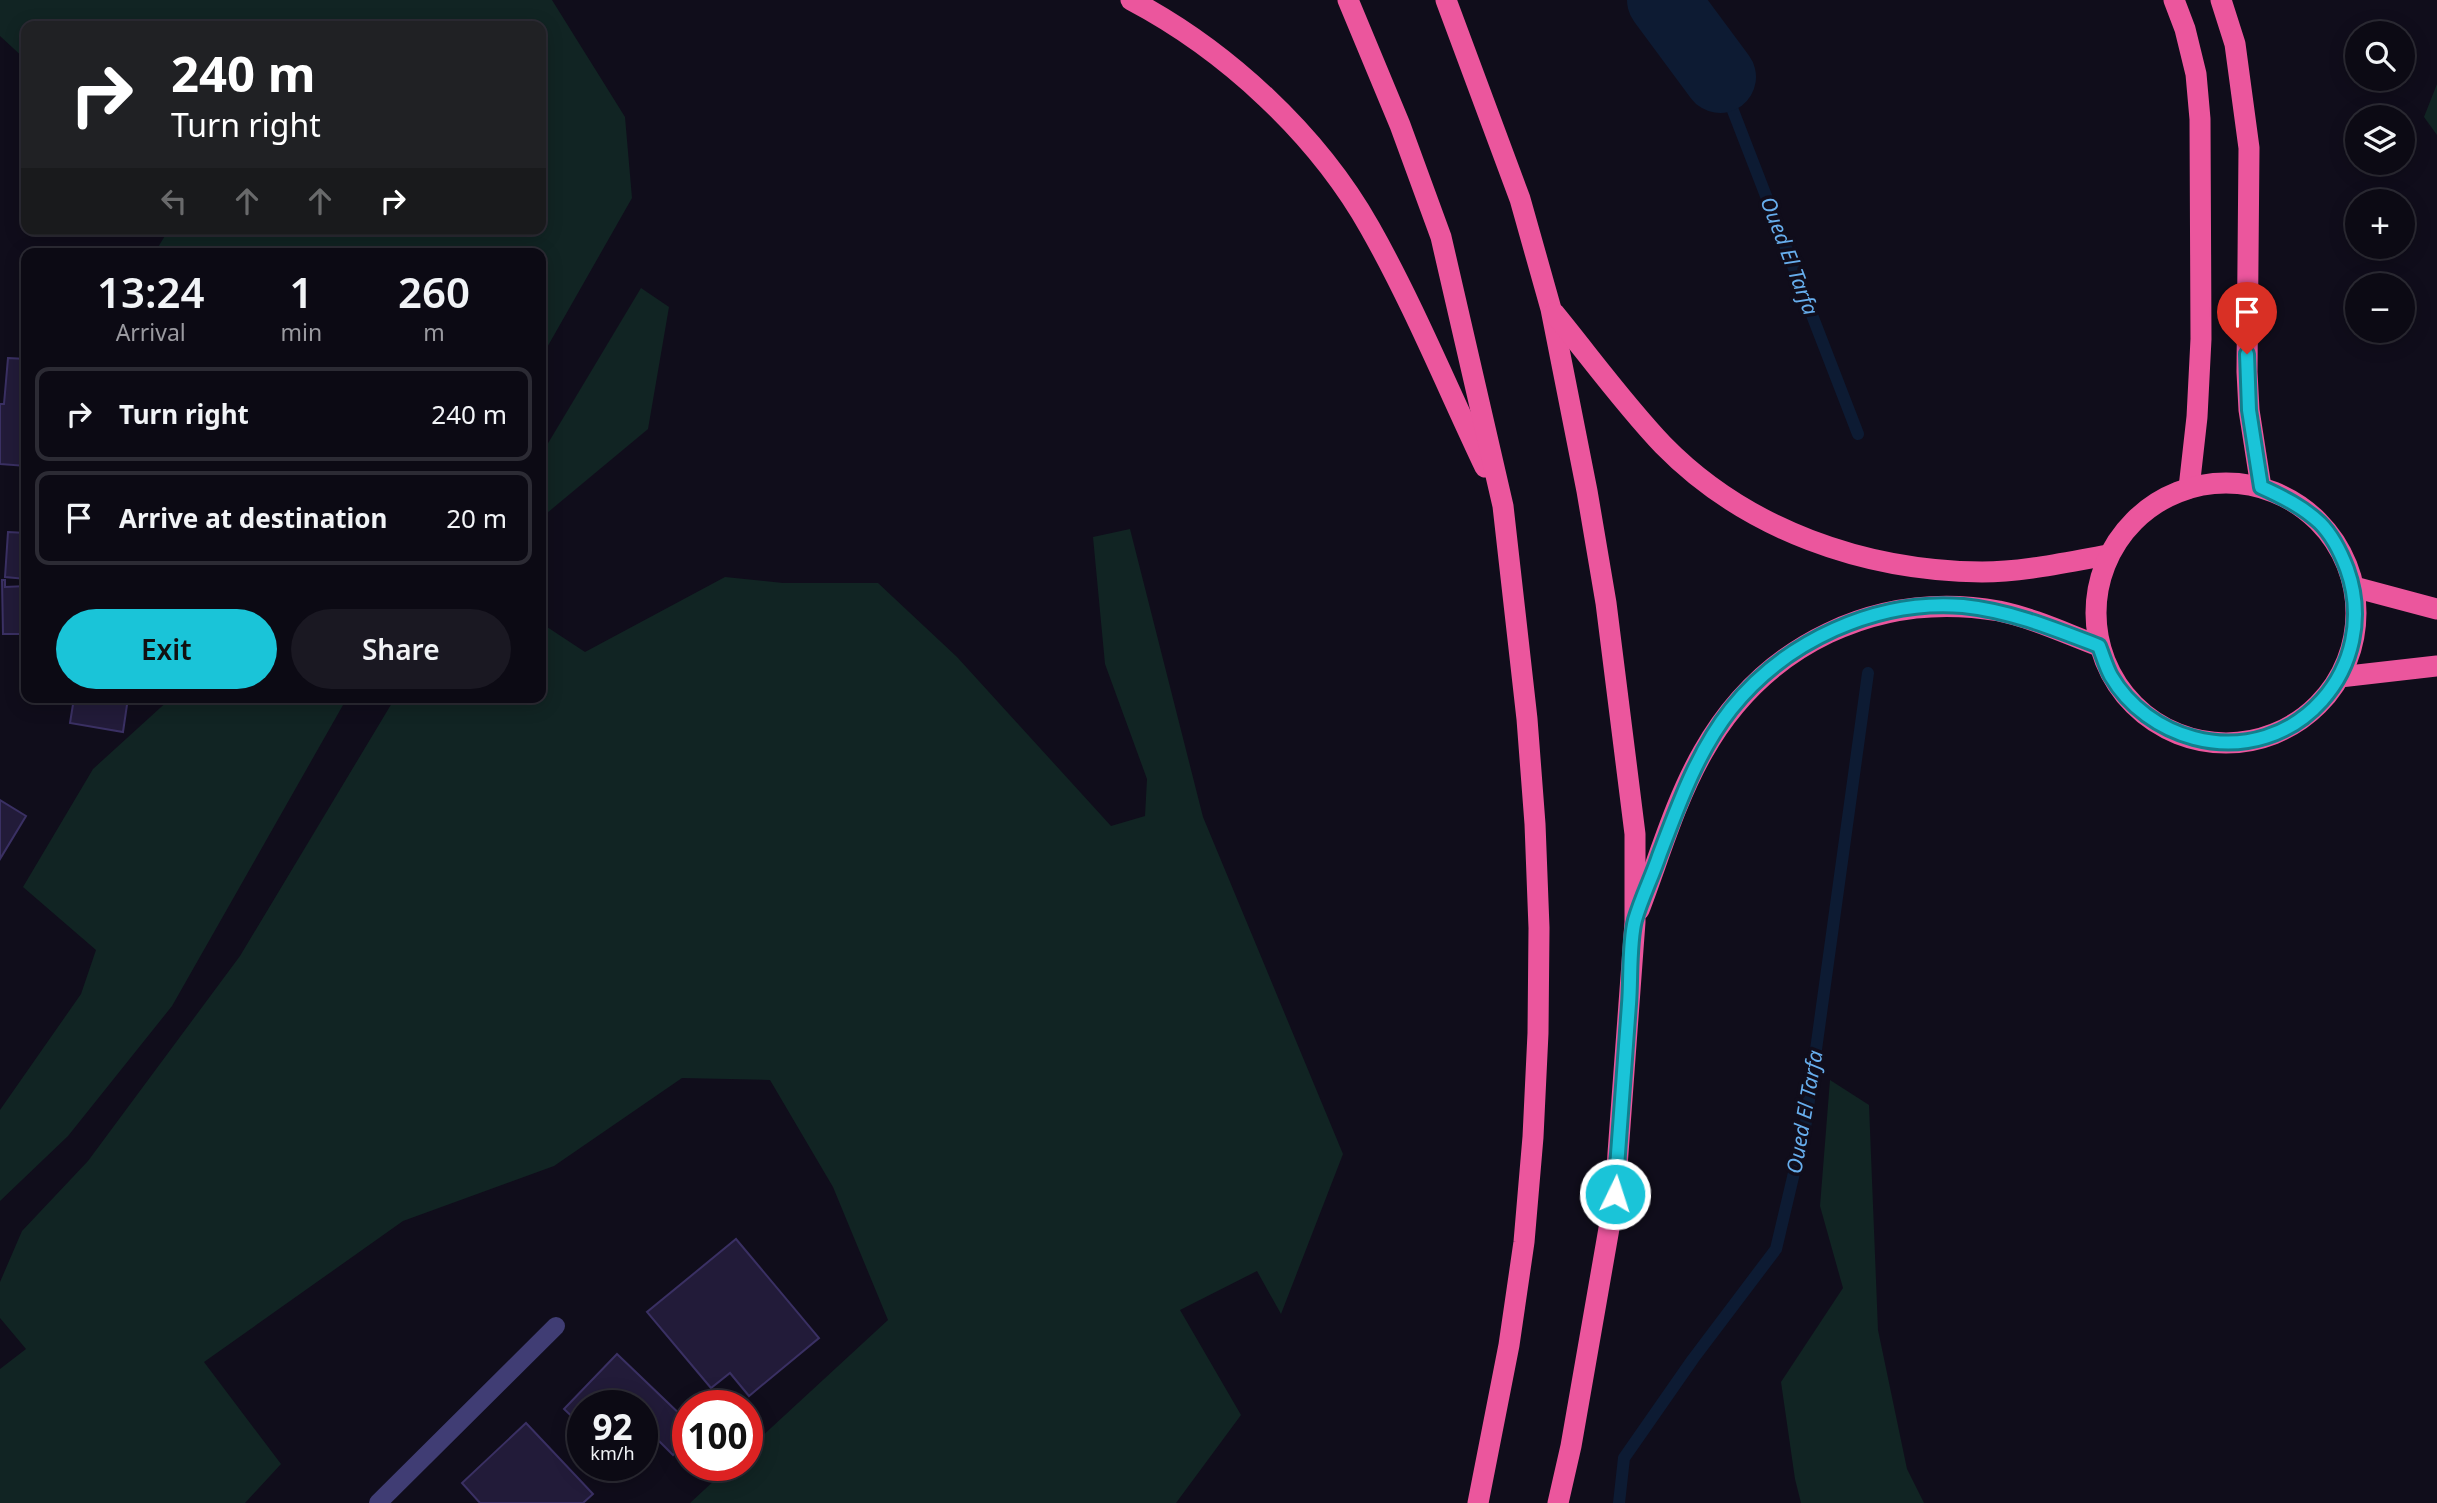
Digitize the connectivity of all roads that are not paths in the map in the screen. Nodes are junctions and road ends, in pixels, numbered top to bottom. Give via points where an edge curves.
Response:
1 (1131, 0) edge
2 (1348, 0) edge
3 (1446, 0) edge
4 (2174, 0) edge
5 (2221, 0) edge
6 (1551, 309) junction
7 (2261, 487) junction
8 (2189, 488) junction
9 (1503, 506) junction
10 (2108, 555) junction
11 (2354, 587) junction
12 (2437, 609) edge
13 (2099, 646) junction
14 (2437, 666) edge
15 (2340, 677) junction
16 (1635, 922) junction
17 (556, 1326) dead end
18 (378, 1503) edge
19 (1478, 1503) edge
20 (1558, 1503) edge

1 - 9 highway via 1170,21 1244,79 1288,120 1343,185 1393,271
2 - 9 highway via 1441,237
3 - 6 highway via 1520,199
4 - 8 highway via 2196,74 2200,119 2201,340
5 - 7 highway via 2235,44 2249,148 2247,372
6 - 10 highway via 1664,446 1709,484 1758,516 1811,541 1867,559 1925,569 1984,572
6 - 16 highway via 1606,603 1635,834
7 - 8 highway via 2225,483
7 - 11 highway via 2294,502 2321,525 2342,554
8 - 10 highway via 2156,503 2128,526
9 - 19 highway via 1535,824 1538,1033 1524,1242
10 - 13 highway via 2097,591
11 - 12 highway
11 - 15 highway via 2356,624
13 - 15 highway via 2110,675 2129,701 2161,725 2209,742 2240,743 2270,736 2298,722
13 - 16 highway via 2002,612 1961,606 1909,608 1858,620 1810,641 1767,672 1731,709 1702,753
14 - 15 highway
16 - 20 highway via 1615,1194
17 - 18 street

